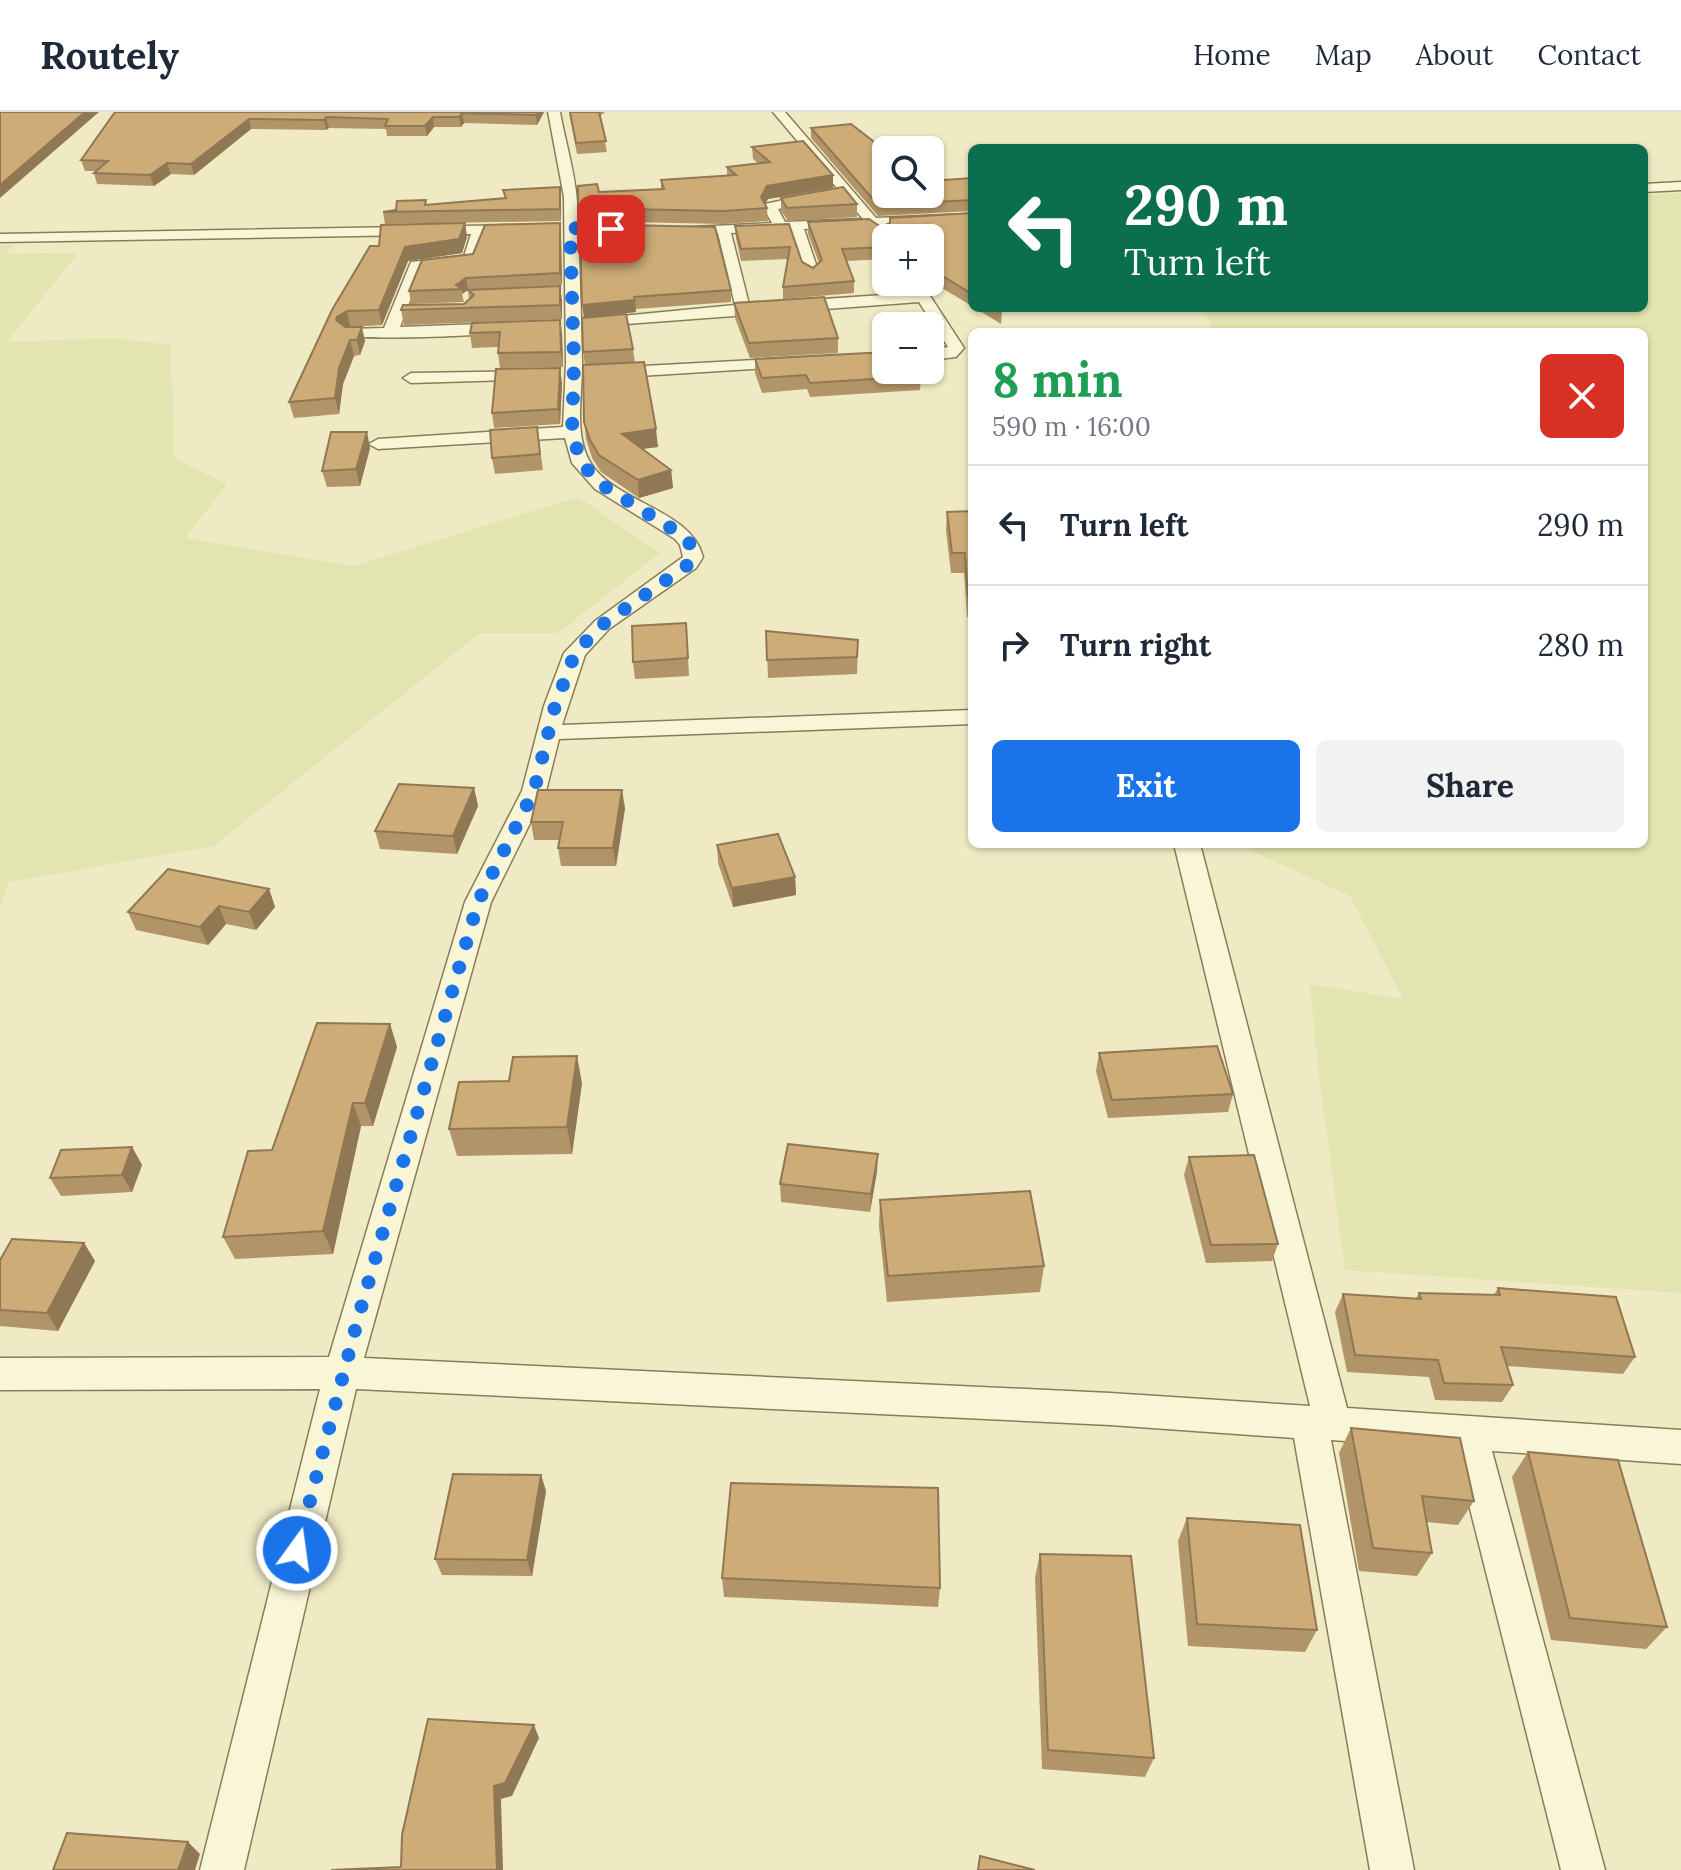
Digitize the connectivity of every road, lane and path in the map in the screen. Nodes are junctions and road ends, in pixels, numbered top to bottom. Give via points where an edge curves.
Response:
1 (554, 112) edge
2 (779, 112) edge
3 (1681, 186) edge
4 (1648, 188) edge
5 (850, 192) junction
6 (968, 218) edge
7 (876, 223) junction
8 (789, 227) junction
9 (529, 229) edge
10 (479, 230) junction
11 (667, 231) edge
12 (724, 231) junction
13 (0, 238) edge
14 (812, 273) edge
15 (923, 297) joint
16 (743, 309) junction
17 (466, 310) edge
18 (933, 312) edge
19 (565, 326) junction
20 (526, 327) edge
21 (944, 329) edge
22 (464, 330) junction
23 (390, 333) junction
24 (350, 334) edge
25 (944, 354) edge
26 (808, 362) edge
27 (559, 375) junction
28 (411, 378) dead end
29 (572, 432) junction
30 (378, 444) dead end
31 (968, 717) edge
32 (548, 732) junction
33 (1188, 848) edge
34 (342, 1373) junction
35 (0, 1374) edge
36 (1321, 1423) junction
37 (1469, 1433) junction
38 (1681, 1447) edge
39 (222, 1870) edge
40 (1392, 1870) edge
41 (1583, 1870) edge

1 - 19 street via 570,197
2 - 5 street
3 - 4 street
5 - 7 street
5 - 8 street via 773,205 771,211
6 - 7 street
7 - 8 street
8 - 12 street
8 - 14 street
9 - 10 street
10 - 13 street
10 - 23 street via 470,268 418,263 406,312
11 - 12 street
12 - 16 street
15 - 16 street
15 - 18 street
16 - 19 street
17 - 22 street
19 - 27 street
20 - 22 street
21 - 25 street via 956,348
22 - 23 street
23 - 24 street
26 - 27 street
27 - 28 street
27 - 29 street
29 - 30 street
29 - 32 street via 581,463 602,485 682,535 693,557 602,625 575,653
31 - 32 street
32 - 34 street via 534,791 478,902
33 - 36 street
34 - 35 street
34 - 36 street
34 - 39 street
36 - 37 street
36 - 40 street
37 - 38 street
37 - 41 street

